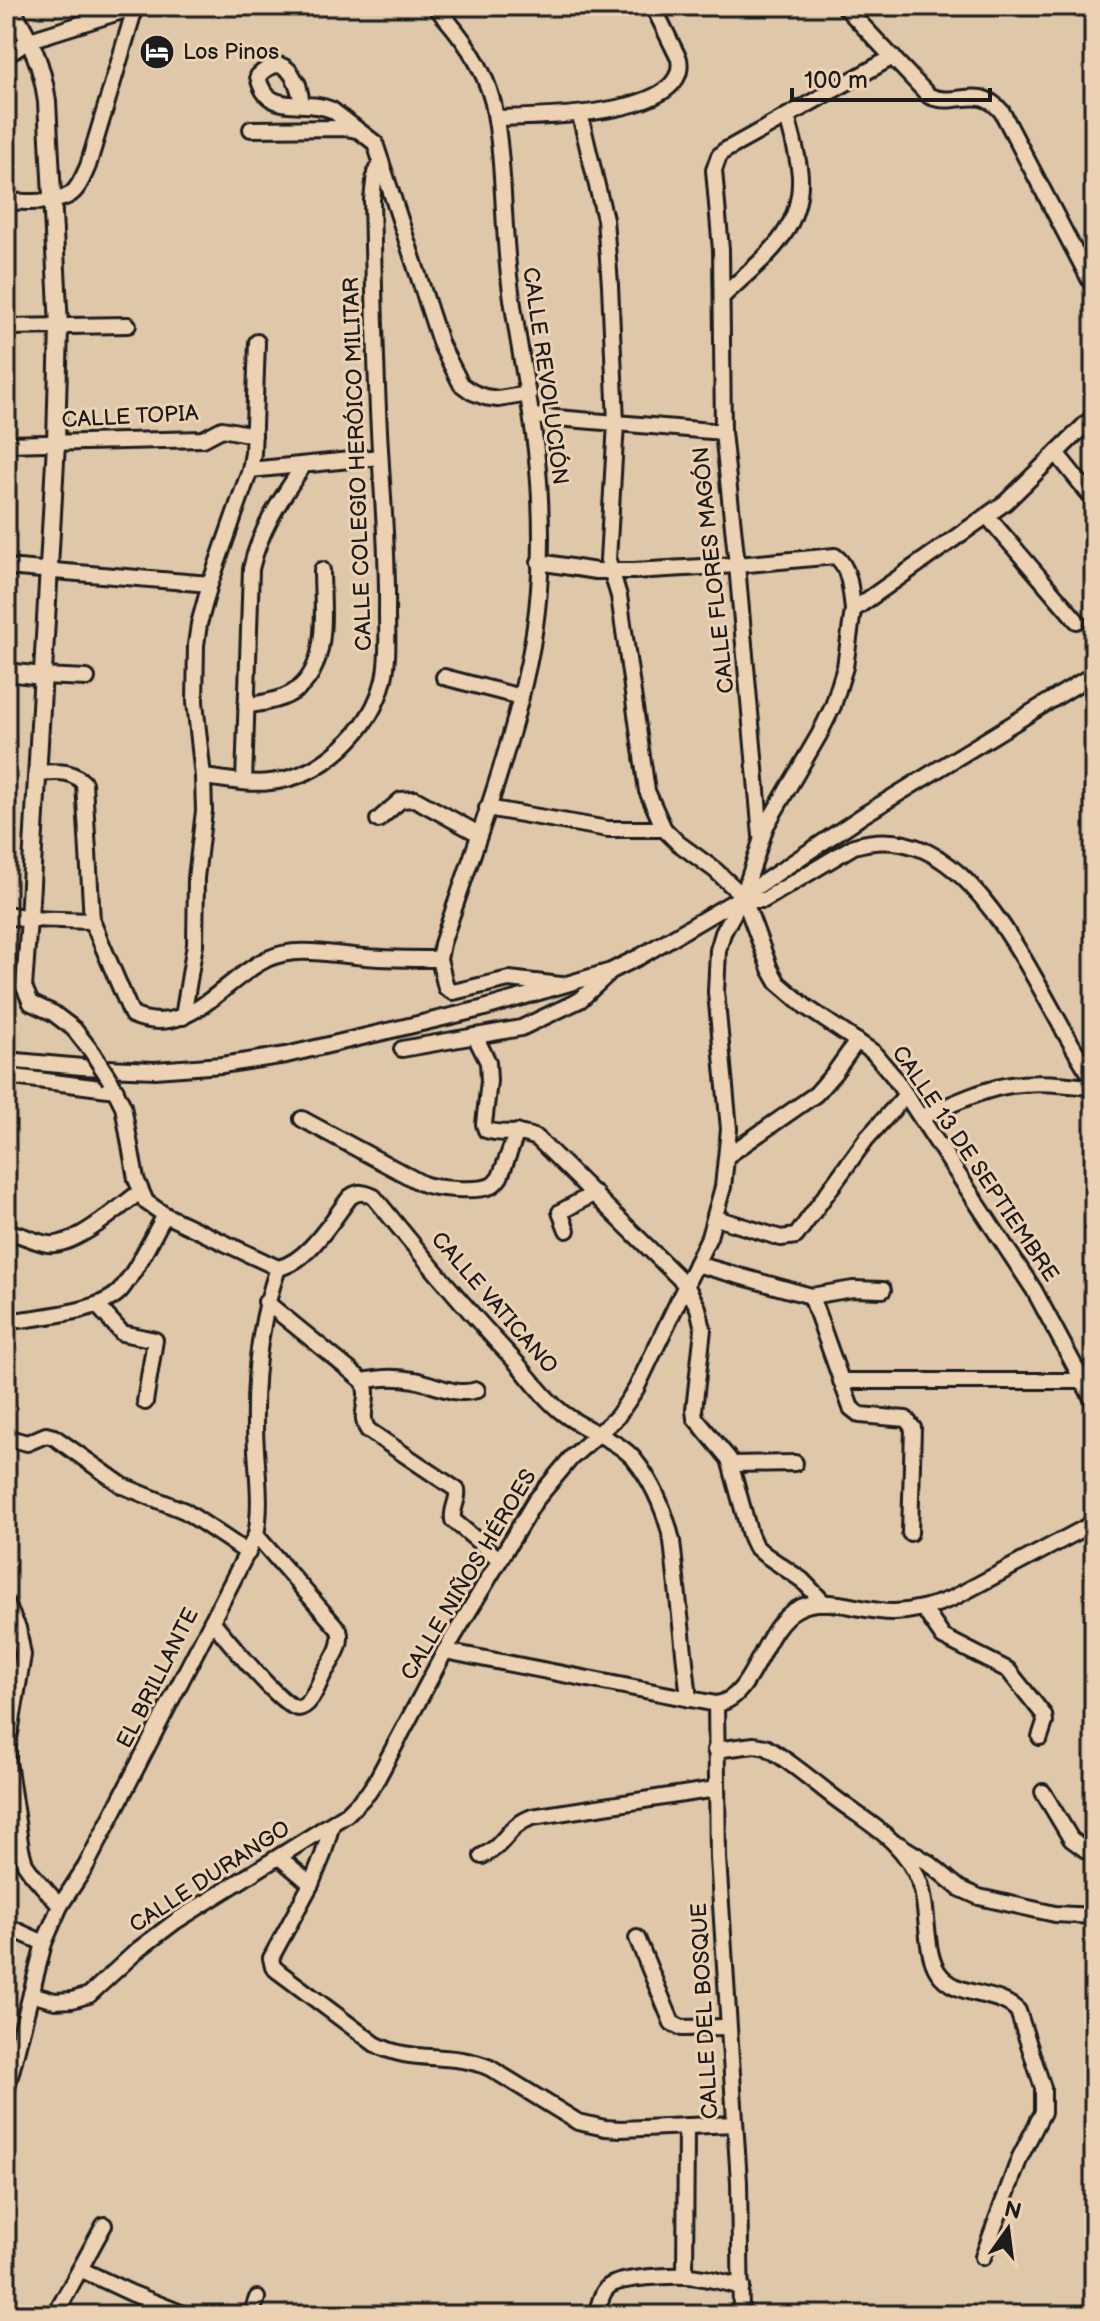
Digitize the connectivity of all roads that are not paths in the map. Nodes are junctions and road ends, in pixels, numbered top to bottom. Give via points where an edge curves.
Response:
1 (10, 6) edge
2 (435, 6) edge
3 (653, 6) edge
4 (844, 6) edge
5 (136, 7) edge
6 (30, 40) junction
7 (6, 56) edge
8 (893, 57) junction
9 (302, 103) junction
10 (580, 115) junction
11 (787, 116) junction
12 (496, 118) junction
13 (251, 129) dead end
14 (357, 131) junction
15 (381, 162) junction
16 (53, 200) junction
17 (6, 202) edge
18 (1094, 256) edge
19 (1079, 262) junction
20 (1094, 288) edge
21 (722, 297) junction
22 (128, 325) dead end
23 (59, 326) junction
24 (6, 327) edge
25 (257, 342) dead end
26 (529, 394) junction
27 (533, 416) junction
28 (1094, 416) edge
29 (616, 423) junction
30 (723, 432) junction
31 (254, 435) junction
32 (56, 443) junction
33 (6, 444) edge
34 (1057, 454) junction
35 (380, 457) junction
36 (303, 466) junction
37 (250, 470) junction
38 (1094, 500) edge
39 (987, 516) junction
40 (539, 562) junction
41 (737, 565) junction
42 (6, 567) edge
43 (50, 570) junction
44 (322, 570) dead end
45 (612, 571) junction
46 (210, 584) junction
47 (853, 610) junction
48 (1077, 621) dead end
49 (6, 672) edge
50 (1094, 674) edge
51 (43, 676) junction
52 (444, 677) dead end
53 (87, 678) dead end
54 (521, 697) junction
55 (246, 706) junction
56 (39, 773) junction
57 (203, 777) junction
58 (244, 782) junction
59 (487, 808) junction
60 (378, 820) dead end
61 (664, 829) junction
62 (479, 834) junction
63 (761, 839) junction
64 (743, 896) junction
65 (6, 915) edge
66 (29, 919) junction
67 (92, 921) junction
68 (439, 959) junction
69 (611, 971) junction
70 (565, 986) junction
71 (183, 1017) junction
72 (475, 1036) junction
73 (857, 1041) junction
74 (402, 1049) dead end
75 (6, 1060) edge
76 (6, 1076) edge
77 (1094, 1080) edge
78 (113, 1085) junction
79 (1094, 1088) edge
80 (906, 1095) junction
81 (921, 1117) junction
82 (302, 1119) dead end
83 (517, 1132) junction
84 (727, 1156) junction
85 (140, 1192) junction
86 (595, 1193) junction
87 (165, 1215) junction
88 (716, 1218) junction
89 (567, 1230) dead end
90 (6, 1232) edge
91 (696, 1264) junction
92 (278, 1268) junction
93 (686, 1285) junction
94 (883, 1290) dead end
95 (811, 1296) junction
96 (266, 1302) junction
97 (97, 1305) junction
98 (6, 1322) edge
99 (363, 1381) junction
100 (841, 1381) junction
101 (1083, 1381) junction
102 (477, 1390) dead end
103 (145, 1402) dead end
104 (1094, 1402) edge
105 (598, 1436) junction
106 (6, 1437) edge
107 (795, 1463) dead end
108 (731, 1464) junction
109 (1094, 1523) edge
110 (910, 1533) dead end
111 (256, 1535) junction
112 (248, 1553) junction
113 (500, 1560) junction
114 (6, 1603) edge
115 (824, 1603) junction
116 (923, 1608) junction
117 (212, 1621) junction
118 (445, 1651) junction
119 (689, 1699) junction
120 (716, 1704) junction
121 (1040, 1737) dead end
122 (715, 1750) junction
123 (716, 1789) junction
124 (1043, 1792) dead end
125 (332, 1824) junction
126 (895, 1842) junction
127 (482, 1856) dead end
128 (1094, 1856) edge
129 (279, 1857) junction
130 (311, 1884) junction
131 (60, 1906) junction
132 (1094, 1916) edge
133 (6, 1926) edge
134 (637, 1938) dead end
135 (44, 1943) junction
136 (31, 1994) junction
137 (727, 2027) junction
138 (6, 2092) edge
139 (734, 2124) junction
140 (686, 2126) junction
141 (104, 2225) dead end
142 (983, 2257) dead end
143 (80, 2269) junction
144 (685, 2275) junction
145 (742, 2287) junction
146 (257, 2298) dead end
147 (55, 2315) edge
148 (186, 2315) edge
149 (251, 2315) edge
150 (596, 2315) edge
151 (741, 2315) edge

1 - 6 street
2 - 12 street, CALLE REVOLUCIÓN via 473,52
3 - 10 street via 679,59 677,78 640,101
4 - 8 street
5 - 6 street
5 - 16 street via 83,178 72,193
6 - 7 street
6 - 16 street via 44,75
8 - 11 street
8 - 19 street via 929,96 980,97 996,105
9 - 9 street via 272,100 261,90 258,76 278,58 298,84
9 - 14 street via 332,110
10 - 12 street
10 - 29 street via 605,219
11 - 21 street via 800,176 793,219 783,238
11 - 21 street, CALLE FLORES MAGÓN via 724,151 715,163
12 - 26 street, CALLE REVOLUCIÓN via 508,271
13 - 14 street
14 - 15 street via 375,143
15 - 26 street via 441,345 461,384 498,399
15 - 35 street, CALLE COLEGIO HERÓICO MILITAR via 372,200
16 - 17 street
16 - 23 street
18 - 19 street
19 - 20 street
21 - 30 street, CALLE FLORES MAGÓN
22 - 23 street
23 - 24 street
23 - 32 street
25 - 31 street
26 - 27 street, CALLE REVOLUCIÓN
27 - 29 street
27 - 40 street, CALLE REVOLUCIÓN
28 - 34 street
29 - 30 street
29 - 45 street via 608,549
30 - 41 street, CALLE FLORES MAGÓN
31 - 32 street, CALLE TOPIA via 222,429 203,439
31 - 37 street
32 - 33 street, CALLE TOPIA
32 - 43 street
34 - 38 street
34 - 39 street
35 - 36 street
35 - 58 street, CALLE COLEGIO HERÓICO MILITAR via 387,637 378,697 352,737 311,772 268,783
36 - 37 street
36 - 55 street via 268,518 255,552
37 - 46 street
39 - 47 street
39 - 48 street
40 - 45 street
40 - 54 street, CALLE REVOLUCIÓN
41 - 45 street
41 - 47 street via 835,556 843,564
41 - 63 street, CALLE FLORES MAGÓN
42 - 43 street
43 - 46 street
43 - 51 street
44 - 55 street via 321,648 311,673 290,695
45 - 61 street via 645,779
46 - 57 street via 199,624 194,678
47 - 63 street via 833,706
49 - 51 street
50 - 64 street via 865,814
51 - 53 street
51 - 56 street
52 - 54 street
54 - 59 street, CALLE REVOLUCIÓN
55 - 58 street
56 - 66 street
56 - 67 street via 66,771 84,783
57 - 58 street, CALLE COLEGIO HERÓICO MILITAR
57 - 71 street via 195,944
59 - 61 street via 608,829
59 - 62 street, CALLE REVOLUCIÓN
60 - 62 street via 401,800 415,799
61 - 64 street
62 - 68 street, CALLE REVOLUCIÓN
63 - 64 street, CALLE NIÑOS HÉROES
64 - 69 street
64 - 73 street, CALLE 13 DE SEPTIEMBRE via 778,983
64 - 77 street via 764,900 866,842 898,843 929,852 951,868 1008,932
64 - 84 street, CALLE NIÑOS HÉROES via 723,933 716,968
65 - 66 street
66 - 67 street
66 - 78 street, bridge via 24,987 31,1003 74,1029
67 - 71 street via 132,1015 153,1022
68 - 70 street via 446,988 453,992 509,979
68 - 71 street via 285,953 259,964
69 - 70 street
69 - 72 street via 580,1000 544,1018
70 - 75 street via 351,1041 222,1065 155,1070
72 - 74 street
72 - 83 street via 488,1062 485,1128
73 - 80 street, CALLE 13 DE SEPTIEMBRE via 886,1065
73 - 84 street via 816,1094
76 - 78 street
78 - 85 street via 123,1106
79 - 81 street via 1011,1085
80 - 81 street, CALLE 13 DE SEPTIEMBRE
80 - 88 street via 859,1148 796,1236 781,1238
81 - 101 street, CALLE 13 DE SEPTIEMBRE via 1041,1302
82 - 83 street via 437,1188 489,1186 500,1177
83 - 86 street via 537,1138
84 - 88 street, CALLE NIÑOS HÉROES
85 - 87 street
85 - 90 street via 63,1244
86 - 89 street via 560,1212
86 - 93 street
87 - 92 street
87 - 97 street via 120,1290
88 - 91 street, CALLE NIÑOS HÉROES
91 - 93 street, CALLE NIÑOS HÉROES
91 - 95 street
92 - 96 street, EL BRILLANTE
92 - 105 street, CALLE VATICANO via 306,1252 350,1197 364,1192 374,1197 555,1407
93 - 105 street, CALLE NIÑOS HÉROES via 636,1389
93 - 108 street via 703,1329 695,1418
94 - 95 street
95 - 100 street
96 - 99 street
96 - 111 street, EL BRILLANTE via 255,1405
97 - 98 street
97 - 103 street via 122,1333 155,1340
99 - 102 street via 385,1376 447,1390
99 - 113 street via 364,1424 457,1490 453,1520
100 - 101 street
100 - 110 street via 851,1408 860,1415 906,1419 913,1428
101 - 104 street, CALLE 13 DE SEPTIEMBRE
105 - 113 street, CALLE NIÑOS HÉROES via 553,1478
105 - 119 street, CALLE VATICANO via 633,1458 667,1518
106 - 112 street via 27,1443 54,1437 123,1486 185,1511
107 - 108 street
108 - 115 street via 755,1546
109 - 116 street via 953,1598
111 - 112 street, EL BRILLANTE
111 - 117 street via 341,1636 310,1700 295,1708 287,1704
112 - 117 street, EL BRILLANTE
113 - 118 street, CALLE NIÑOS HÉROES
114 - 131 street via 23,1655 8,1745 21,1849 25,1864
115 - 116 street via 893,1612
115 - 120 street via 796,1609 785,1618 741,1689
116 - 121 street via 943,1637 1008,1670 1044,1715
117 - 131 street, EL BRILLANTE via 86,1866
118 - 119 street
118 - 125 street, CALLE NIÑOS HÉROES via 376,1781
119 - 120 street
120 - 122 street, CALLE DEL BOSQUE
122 - 123 street, CALLE DEL BOSQUE
122 - 126 street via 766,1747
123 - 127 street via 532,1817 511,1828
123 - 137 street, CALLE DEL BOSQUE
124 - 128 street via 1071,1839
125 - 129 street, CALLE DURANGO
125 - 130 street
126 - 132 street via 979,1897 1055,1914
126 - 142 street via 919,1880 936,1970 955,1986 1000,1998 1018,2011 1043,2088 1043,2112 1020,2157
129 - 130 street
129 - 136 street, CALLE DURANGO via 176,1921 89,1995 55,2001
130 - 140 street via 275,1948 273,1967 375,2044 404,2056 476,2062 591,2126
131 - 135 street, EL BRILLANTE
133 - 135 street
134 - 137 street via 672,2023 682,2028
135 - 136 street, EL BRILLANTE
136 - 138 street, EL BRILLANTE
137 - 139 street, CALLE DEL BOSQUE
139 - 140 street
139 - 145 street, CALLE DEL BOSQUE
140 - 144 street
141 - 143 street
143 - 147 street
143 - 148 street
144 - 145 street
144 - 150 street via 609,2285
145 - 151 street, CALLE DEL BOSQUE
146 - 149 street

